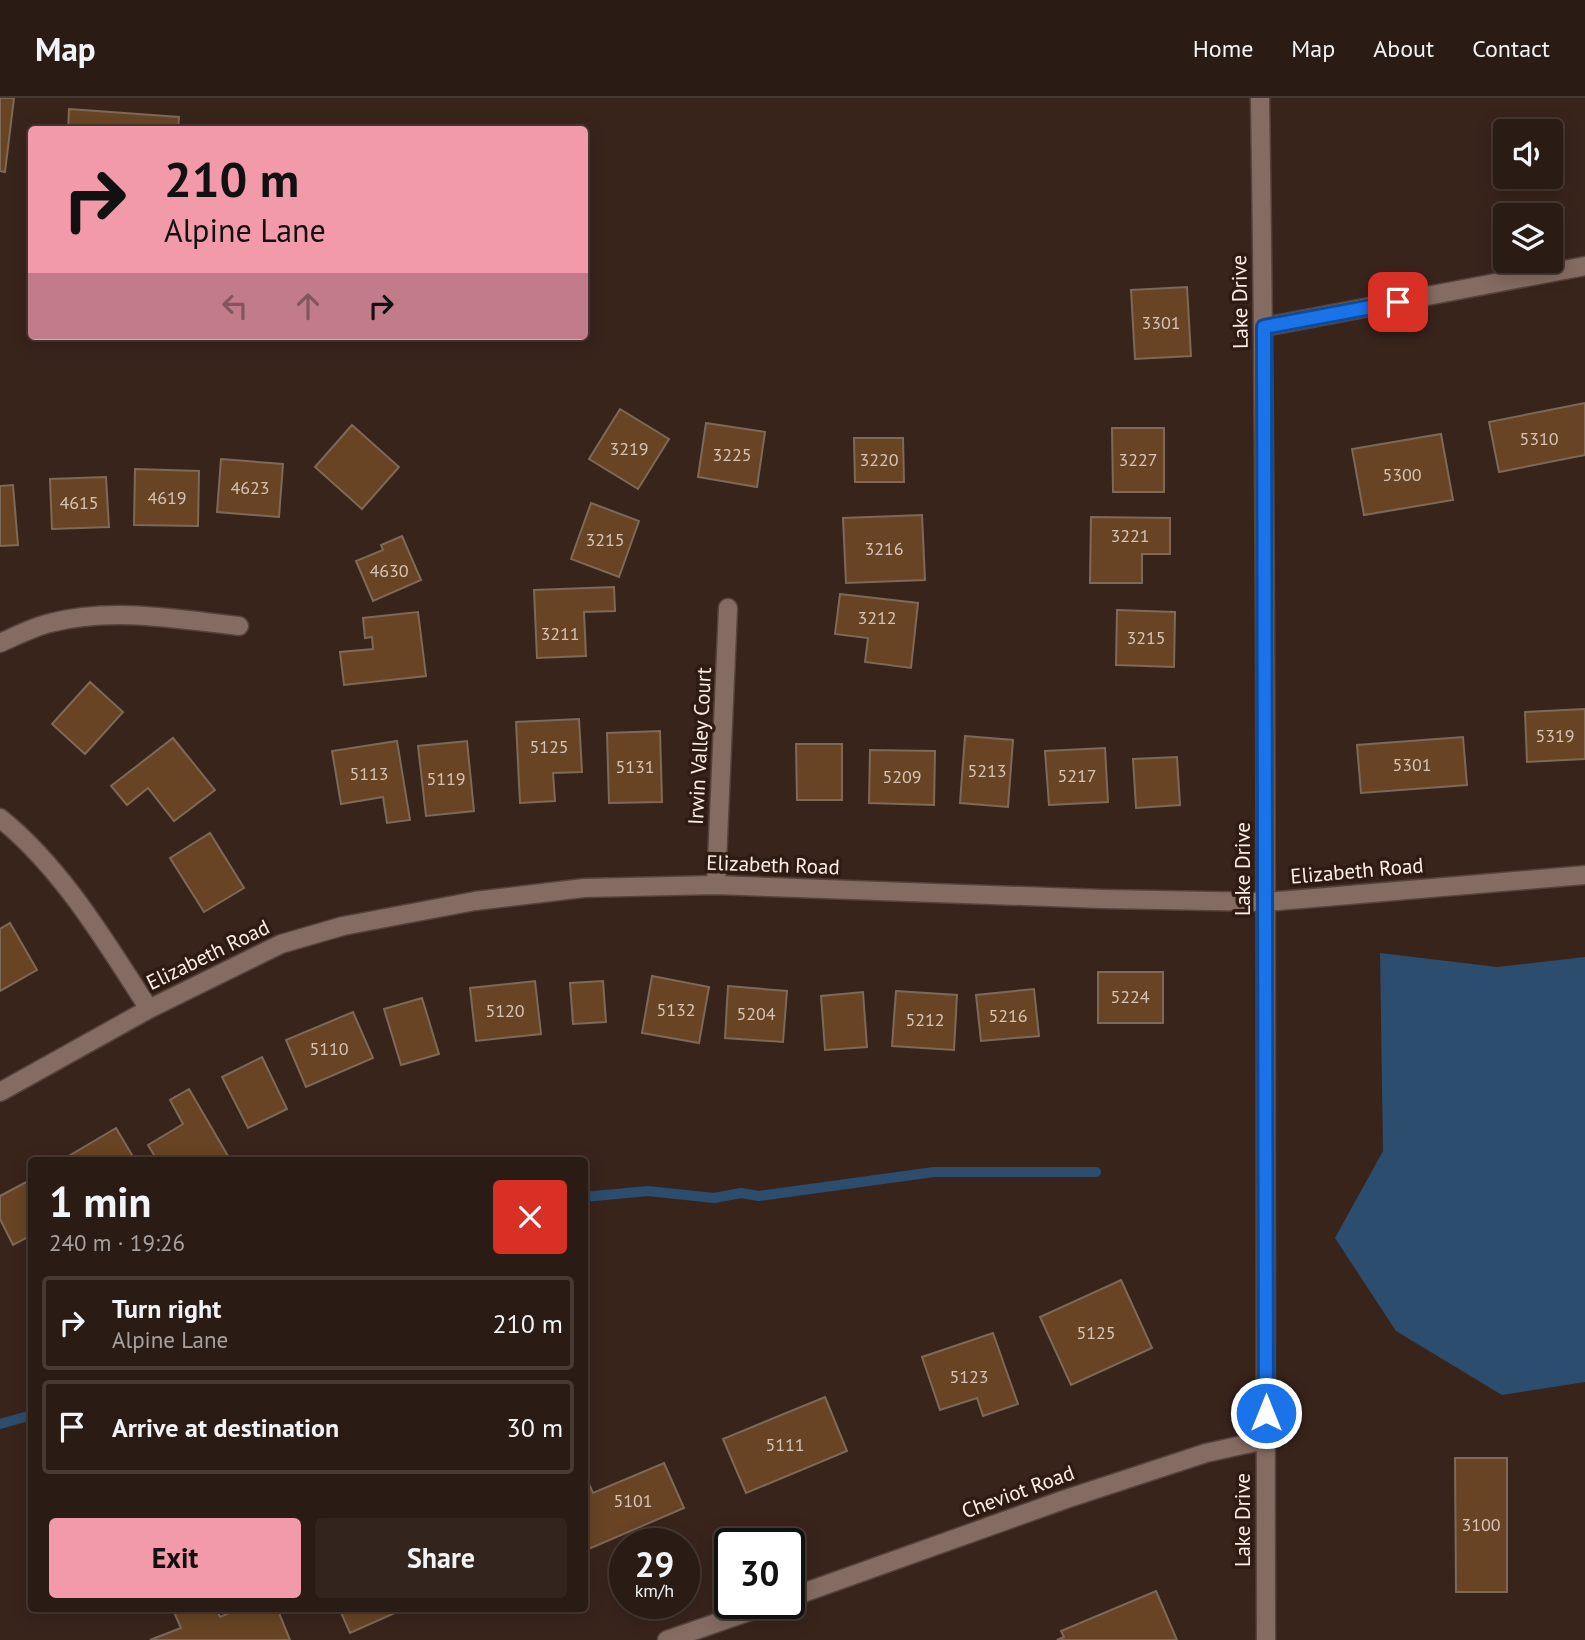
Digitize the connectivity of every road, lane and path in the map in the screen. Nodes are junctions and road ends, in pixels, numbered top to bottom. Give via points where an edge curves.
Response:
1 (1260, 98) edge
2 (1585, 266) edge
3 (1264, 327) junction
4 (728, 608) dead end
5 (239, 626) dead end
6 (0, 643) edge
7 (0, 818) edge
8 (1585, 875) edge
9 (716, 885) junction
10 (1266, 902) junction
11 (149, 1009) junction
12 (0, 1092) edge
13 (1265, 1440) junction
14 (805, 1592) edge
15 (728, 1619) edge
16 (667, 1640) edge
17 (1266, 1640) edge

1 - 3 street, Lake Drive
2 - 3 street
3 - 10 street, Lake Drive
4 - 9 street, Irwin Valley Court
5 - 6 street via 99,614 48,623
7 - 11 street via 54,873
8 - 10 street, Elizabeth Road
9 - 10 street, Elizabeth Road
9 - 11 street, Elizabeth Road via 584,888 475,901 343,926 281,944
10 - 13 street, Lake Drive
11 - 12 street, Elizabeth Road
13 - 14 street, Cheviot Road via 1206,1453 1066,1499
13 - 17 street, Lake Drive
15 - 16 street

